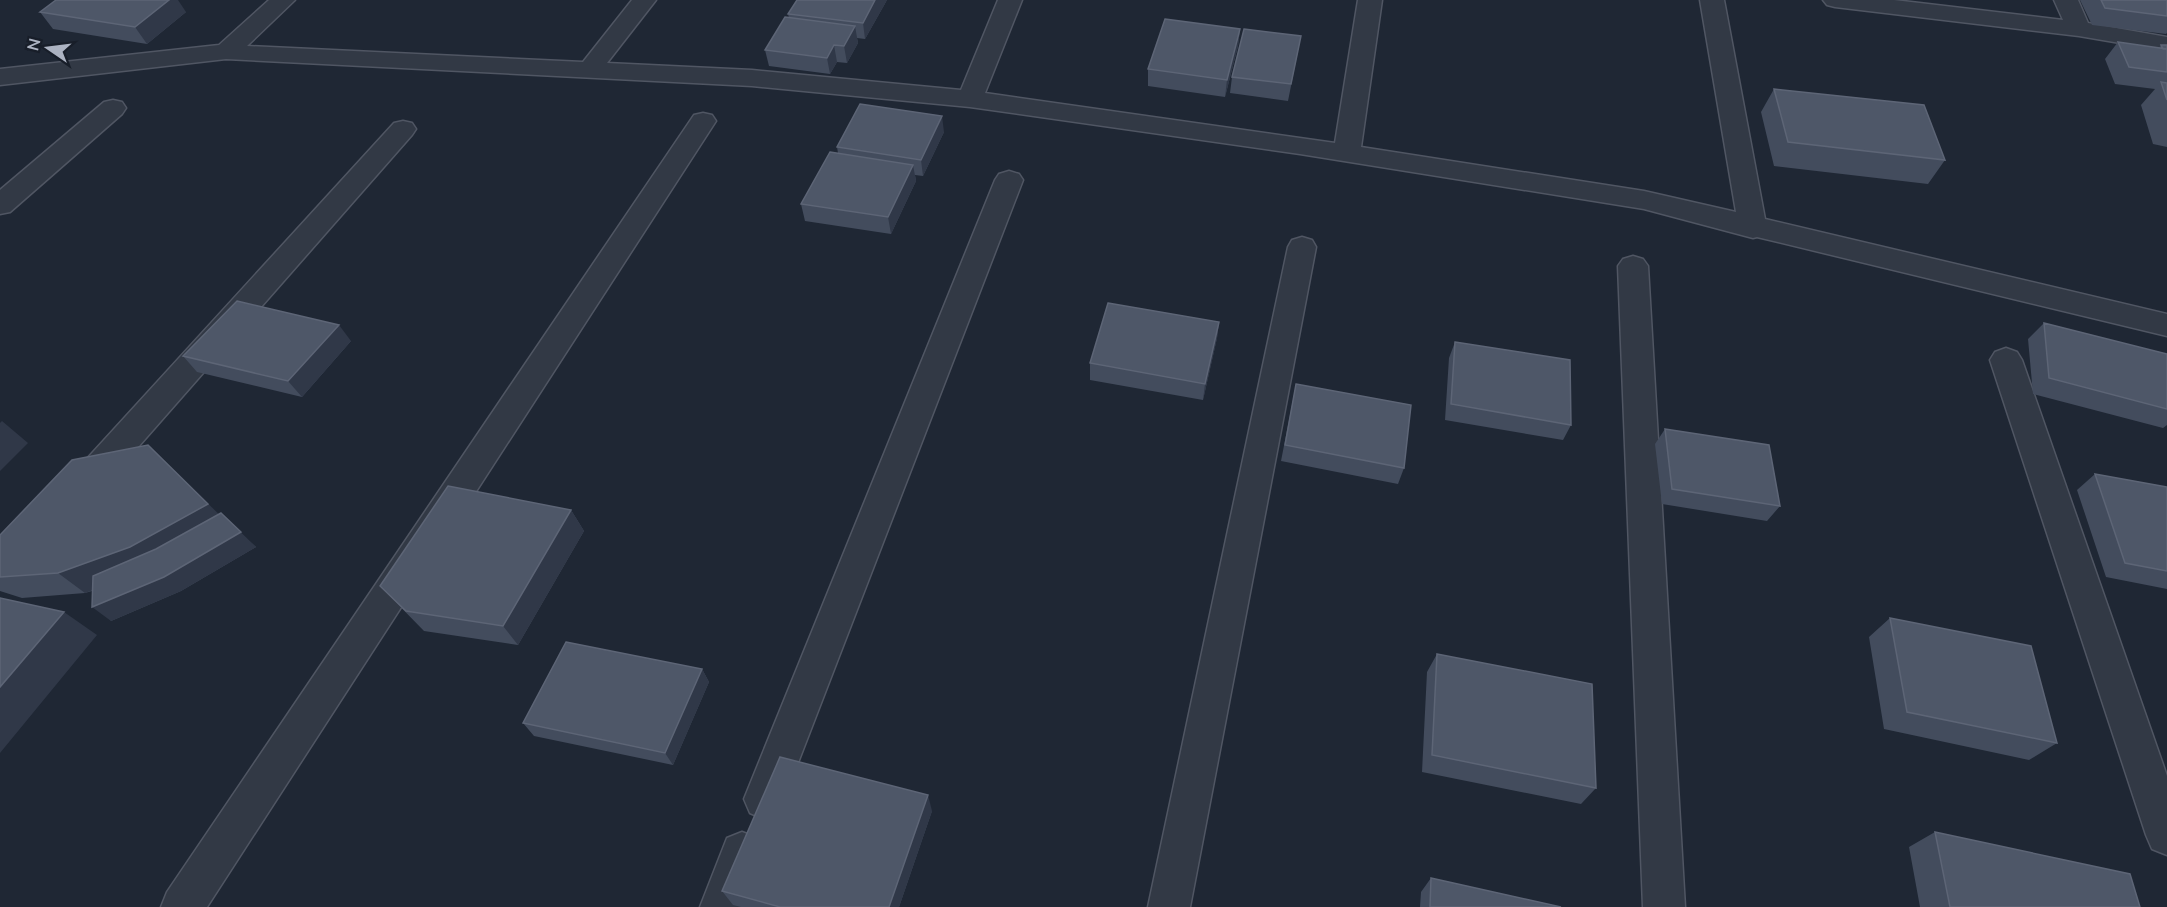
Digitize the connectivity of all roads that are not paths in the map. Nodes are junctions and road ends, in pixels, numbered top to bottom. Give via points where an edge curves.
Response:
1 (283, 0) edge
2 (644, 0) edge
3 (1010, 0) edge
4 (1370, 0) edge
5 (1712, 0) edge
6 (1835, 0) edge
7 (2066, 0) edge
8 (2079, 29) junction
9 (2167, 44) edge
10 (226, 52) junction
11 (591, 68) junction
12 (0, 77) edge
13 (970, 99) junction
14 (113, 108) dead end
15 (703, 120) dead end
16 (403, 129) dead end
17 (1347, 154) junction
18 (1009, 180) dead end
19 (0, 205) edge
20 (1753, 228) junction
21 (1302, 247) dead end
22 (1633, 266) dead end
23 (2167, 325) edge
24 (2006, 360) dead end
25 (63, 507) edge
26 (2167, 835) edge
27 (183, 907) edge
28 (721, 907) edge
29 (1169, 907) edge
30 (1664, 907) edge

1 - 10 street
2 - 11 street
3 - 13 street
4 - 17 street
5 - 20 street
6 - 8 street
7 - 8 street
8 - 9 street
10 - 11 street
10 - 12 street
11 - 13 street via 752,78
13 - 17 street
14 - 19 street
15 - 27 street
16 - 25 street
17 - 20 street via 1644,200
18 - 28 street
20 - 23 street
21 - 29 street
22 - 30 street
24 - 26 street

